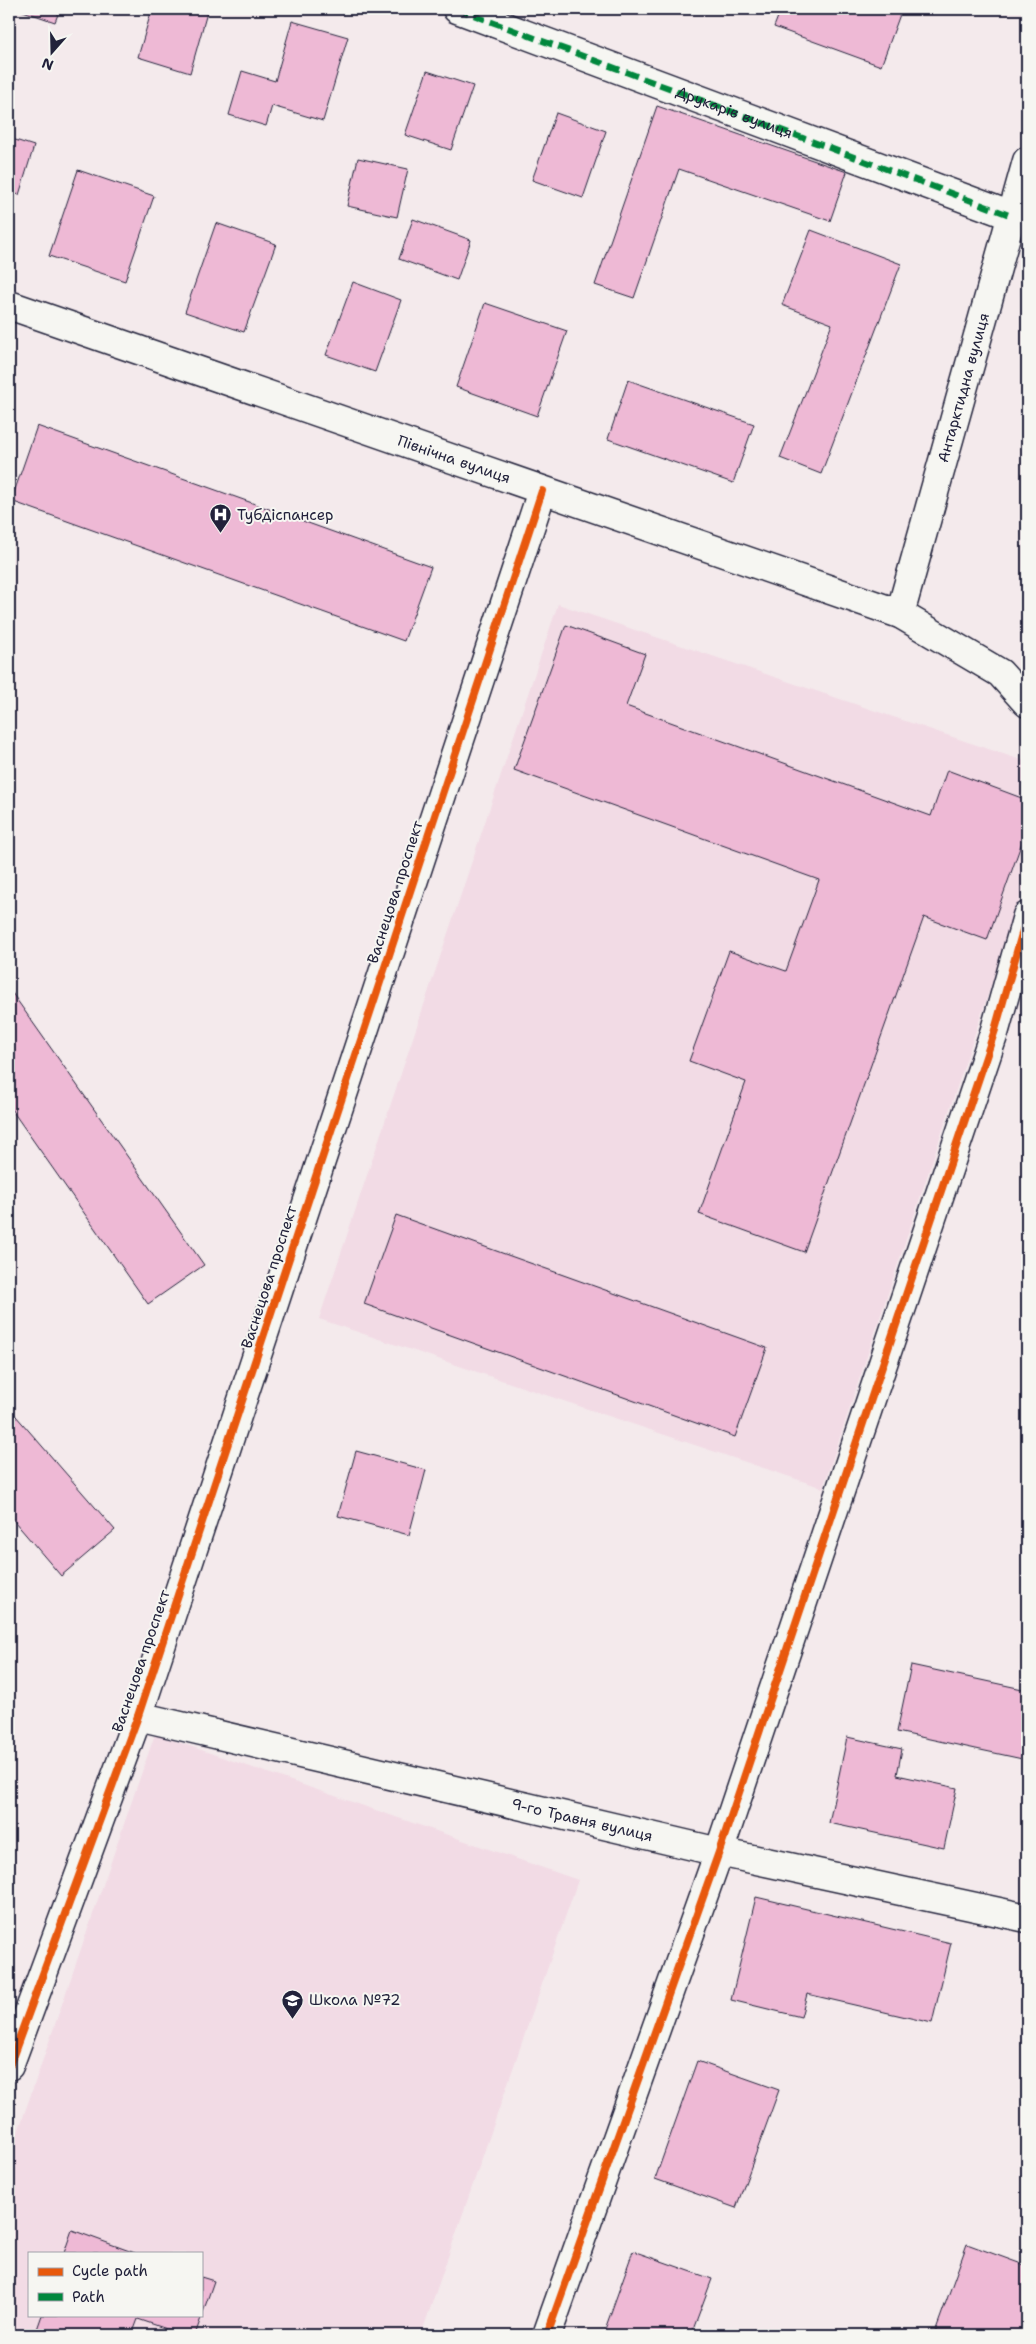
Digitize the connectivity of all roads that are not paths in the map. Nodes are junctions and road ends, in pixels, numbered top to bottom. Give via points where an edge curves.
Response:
1 (457, 9) edge
2 (1027, 161) edge
3 (1012, 216) junction
4 (9, 305) edge
5 (542, 491) junction
6 (900, 614) junction
7 (1027, 703) edge
8 (1027, 916) edge
9 (138, 1716) junction
10 (719, 1852) junction
11 (1027, 1918) edge
12 (9, 2066) edge
13 (547, 2335) edge

1 - 3 street, Друкарів вулиця
2 - 3 street, Антарктидна вулиця
3 - 6 street, Антарктидна вулиця
4 - 5 street, Північна вулиця
5 - 6 street, Північна вулиця
5 - 9 street, Васнецова проспект
6 - 7 street, Північна вулиця via 1000,673
8 - 10 street via 995,1030
9 - 10 street, 9-го Травня вулиця
9 - 12 street, Васнецова проспект
10 - 11 street, 9-го Травня вулиця
10 - 13 street

